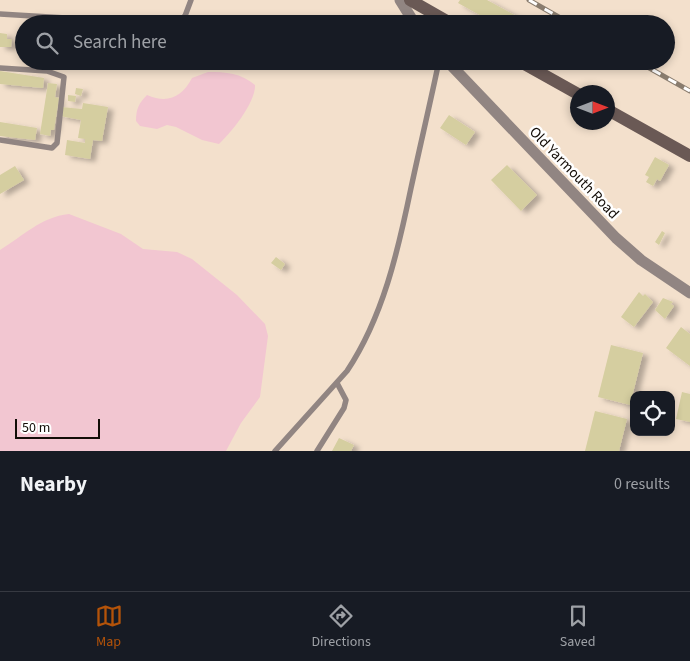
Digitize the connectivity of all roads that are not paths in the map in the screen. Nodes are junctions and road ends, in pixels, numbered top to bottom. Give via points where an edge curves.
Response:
1 (190, 0) edge
2 (400, 0) edge
3 (410, 0) edge
4 (0, 14) edge
5 (16, 15) edge
6 (185, 15) edge
7 (409, 15) edge
8 (436, 15) edge
9 (0, 68) edge
10 (15, 69) edge
11 (24, 70) edge
12 (437, 70) edge
13 (456, 70) edge
14 (535, 70) edge
15 (570, 90) edge
16 (615, 114) edge
17 (0, 140) edge
18 (690, 156) edge
19 (690, 293) edge
20 (337, 383) junction
21 (275, 451) edge
22 (317, 451) edge

1 - 6 lane
2 - 7 street
3 - 8 main road
4 - 5 lane
9 - 10 lane
11 - 17 lane via 64,77 57,143 52,148
12 - 20 lane via 387,284 357,356
13 - 19 street, Old Yarmouth Road via 616,238
14 - 15 main road
16 - 18 main road
20 - 21 lane
20 - 22 lane via 346,400 344,408

